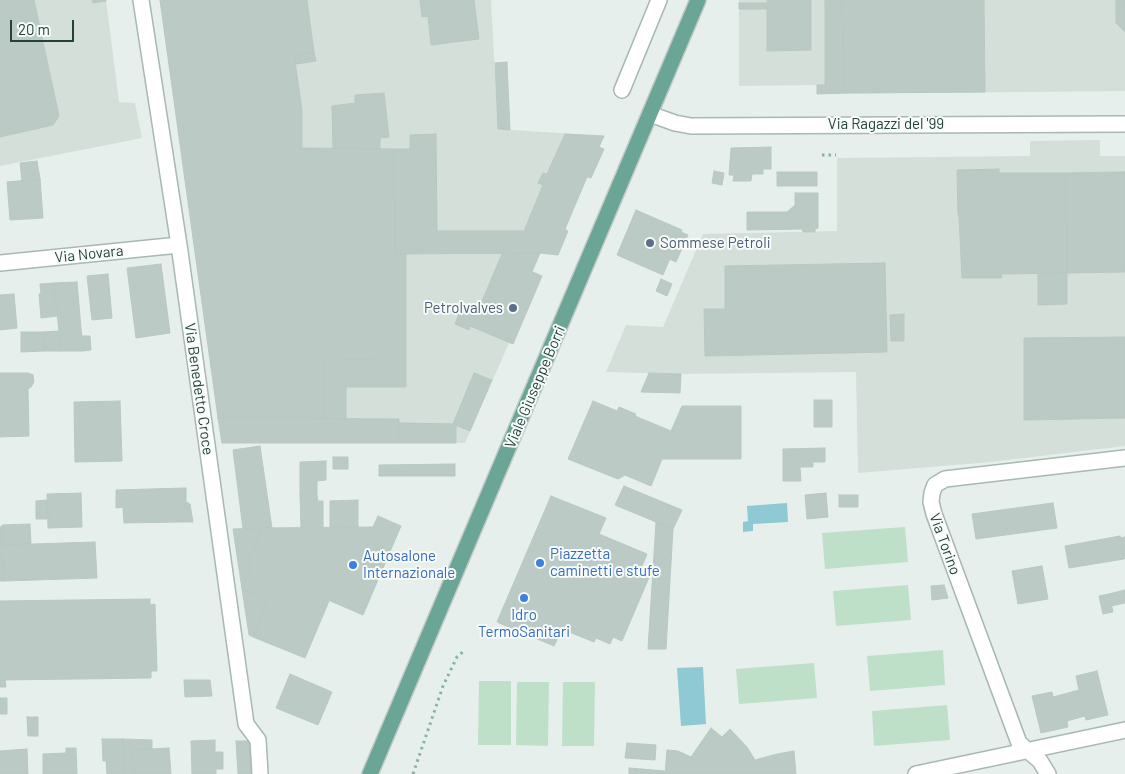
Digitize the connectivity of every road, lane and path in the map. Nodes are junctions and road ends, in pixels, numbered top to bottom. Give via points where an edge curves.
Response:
1 (141, 0) edge
2 (659, 0) edge
3 (698, 0) edge
4 (622, 90) dead end
5 (650, 114) junction
6 (1125, 124) edge
7 (836, 155) dead end
8 (822, 156) dead end
9 (179, 245) junction
10 (0, 263) edge
11 (1125, 458) edge
12 (465, 650) dead end
13 (1125, 730) edge
14 (1029, 752) junction
15 (260, 774) edge
16 (370, 774) edge
17 (413, 774) edge
18 (916, 774) edge
19 (1048, 774) edge

1 - 9 street, Via Benedetto Croce
2 - 4 street
3 - 5 main road, Viale Giuseppe Borri
5 - 6 street, Via Ragazzi del '99 via 691,126
5 - 16 main road, Viale Giuseppe Borri
7 - 8 path
9 - 10 street, Via Novara
9 - 15 street, Via Benedetto Croce via 246,724 258,740
11 - 14 street, Via Torino via 945,479 933,489 931,502 936,519 1019,743
12 - 17 path via 457,657 443,686
13 - 14 street
14 - 18 street
14 - 19 street

